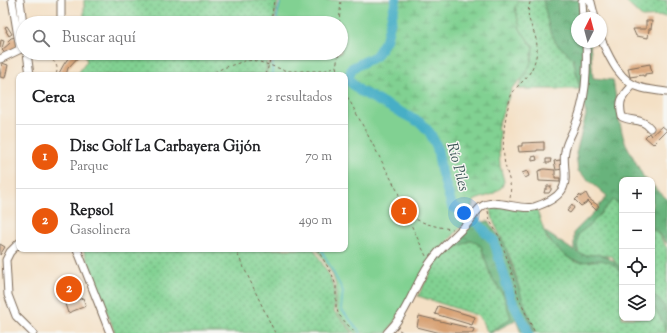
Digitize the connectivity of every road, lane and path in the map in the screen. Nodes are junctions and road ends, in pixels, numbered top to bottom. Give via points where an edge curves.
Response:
1 (12, 0) edge
2 (20, 0) edge
3 (61, 0) edge
4 (274, 0) edge
5 (341, 0) edge
6 (531, 0) edge
7 (583, 0) edge
8 (589, 0) edge
9 (582, 12) edge
10 (594, 12) edge
11 (22, 16) edge
12 (61, 16) edge
13 (272, 16) edge
14 (340, 16) edge
15 (16, 19) edge
16 (586, 48) edge
17 (605, 48) edge
18 (16, 51) edge
19 (0, 59) edge
20 (28, 60) edge
21 (51, 60) edge
22 (248, 60) edge
23 (248, 60) edge
24 (268, 60) edge
25 (337, 60) edge
26 (268, 64) junction
27 (336, 66) junction
28 (30, 72) edge
29 (57, 72) edge
30 (215, 72) edge
31 (267, 72) edge
32 (337, 72) edge
33 (633, 85) junction
34 (667, 92) edge
35 (348, 98) edge
36 (650, 128) dead end
37 (486, 204) junction
38 (508, 205) junction
39 (406, 214) junction
40 (459, 231) junction
41 (16, 246) edge
42 (78, 252) edge
43 (236, 252) edge
44 (319, 252) edge
45 (431, 261) junction
46 (393, 327) junction
47 (33, 333) edge
48 (110, 333) edge
49 (275, 333) edge
50 (355, 333) edge
51 (387, 333) edge
52 (406, 333) edge
53 (535, 333) edge

1 - 15 street
2 - 11 street
3 - 12 street
4 - 13 path
5 - 14 path
6 - 38 path via 528,16 536,38 535,63 510,98 505,125 504,158 512,188
7 - 9 street
8 - 10 street
16 - 38 street via 587,68 581,108 564,152 563,188 556,197 533,208
17 - 33 street via 610,61
18 - 19 street
20 - 28 street
21 - 29 path via 57,65
22 - 30 path
23 - 26 path
24 - 26 path
25 - 27 path
26 - 27 path via 287,71 306,72 324,71
26 - 31 path
27 - 32 path
33 - 34 street
33 - 36 street via 621,99 622,117 646,123
35 - 39 path via 398,192
37 - 38 street
37 - 40 street
37 - 53 path via 490,221 500,238 519,299
39 - 40 path via 422,223
39 - 45 path via 427,258
40 - 45 street
41 - 47 street via 6,260 8,295 16,316
42 - 48 street
43 - 49 path
44 - 50 path via 336,286 336,308 339,315
45 - 46 street
46 - 51 street
46 - 52 path

